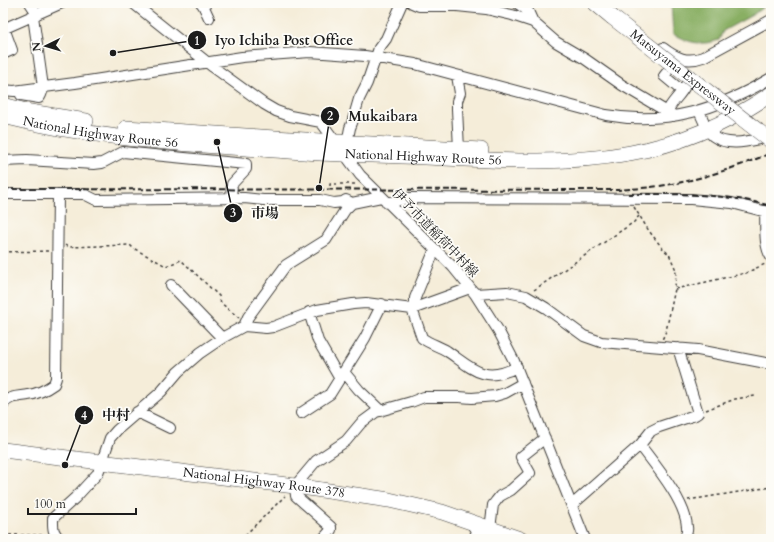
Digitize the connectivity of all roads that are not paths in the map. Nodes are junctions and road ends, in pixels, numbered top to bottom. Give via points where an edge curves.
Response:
1 (30, 3) edge
2 (62, 3) edge
3 (133, 3) edge
4 (201, 3) edge
5 (402, 3) edge
6 (412, 3) edge
7 (517, 3) edge
8 (595, 3) edge
9 (608, 3) edge
10 (35, 15) junction
11 (209, 18) dead end
12 (771, 20) edge
13 (533, 22) junction
14 (5, 27) edge
15 (3, 54) edge
16 (376, 57) junction
17 (679, 58) junction
18 (207, 62) junction
19 (457, 76) junction
20 (771, 78) edge
21 (43, 87) junction
22 (3, 90) edge
23 (21, 94) tunnel mouth
24 (771, 94) edge
25 (3, 104) edge
26 (699, 111) junction
27 (671, 114) junction
28 (3, 116) edge
29 (708, 130) junction
30 (771, 137) edge
31 (771, 141) edge
32 (342, 146) junction
33 (653, 148) junction
34 (459, 149) junction
35 (3, 161) edge
36 (3, 194) edge
37 (58, 194) junction
38 (231, 198) junction
39 (384, 200) junction
40 (352, 203) junction
41 (768, 212) edge
42 (436, 249) junction
43 (770, 259) edge
44 (171, 285) dead end
45 (473, 291) junction
46 (382, 304) junction
47 (414, 308) junction
48 (309, 312) junction
49 (244, 324) junction
50 (222, 338) junction
51 (678, 348) junction
52 (771, 364) edge
53 (517, 367) junction
54 (342, 376) junction
55 (523, 383) junction
56 (3, 404) edge
57 (381, 411) junction
58 (137, 412) junction
59 (301, 413) dead end
60 (170, 428) dead end
61 (545, 438) junction
62 (640, 445) junction
63 (3, 450) edge
64 (102, 462) junction
65 (295, 486) junction
66 (572, 505) junction
67 (485, 534) edge
68 (58, 538) edge
69 (324, 539) edge
70 (520, 539) edge
71 (586, 539) edge
72 (689, 539) edge

1 - 10 street
2 - 10 street
3 - 18 street, 伊予市道稲荷中村線
4 - 11 street
5 - 16 street
6 - 13 street via 419,6 486,9
7 - 13 street via 528,11
8 - 31 highway, Matsuyama Expressway, bridge
9 - 17 street via 616,13
10 - 14 street
10 - 21 street
12 - 17 street via 703,57 689,60
13 - 27 street via 556,42
14 - 15 street via 12,50
16 - 18 street via 310,52
16 - 19 street via 415,64
16 - 32 street
17 - 27 street via 664,76 684,88 673,101
18 - 21 street
18 - 32 street, 伊予市道稲荷中村線 via 276,111 321,122
19 - 27 street via 619,117 642,118
19 - 34 street via 460,93 457,101
20 - 26 street via 728,100
21 - 22 street
21 - 23 street via 39,98
24 - 29 highway, National Highway Route 56
25 - 32 highway, National Highway Route 56 via 30,112 128,129
26 - 27 street
26 - 29 street
28 - 32 highway, National Highway Route 56 via 128,139 211,146
29 - 30 street via 713,136 728,142
29 - 33 highway, National Highway Route 56
32 - 33 highway, National Highway Route 56 via 403,156 518,161 610,157
32 - 34 highway, National Highway Route 56
32 - 39 street, 伊予市道稲荷中村線 via 360,175
33 - 34 highway, National Highway Route 56 via 576,153
35 - 38 street via 94,164 102,163 123,152 246,164 246,169 232,184
36 - 37 street
37 - 38 street via 84,194 96,200
37 - 56 street via 60,248 54,384 28,395 10,397
38 - 40 street via 320,200 334,203 346,200
39 - 40 street
39 - 41 street via 690,199 732,203
39 - 42 street, 伊予市道稲荷中村線
40 - 49 street via 326,240 286,265
41 - 43 street via 766,239
42 - 45 street, 伊予市道稲荷中村線
42 - 47 street via 415,298
44 - 50 street
45 - 47 street
45 - 51 street via 526,296 592,340
45 - 53 street, 伊予市道稲荷中村線 via 501,335
46 - 47 street
46 - 48 street via 360,304
46 - 54 street
47 - 53 street via 422,338 474,370 485,374 500,374
48 - 49 street via 273,327
48 - 54 street via 318,341
49 - 50 street
50 - 58 street via 178,372 161,392
51 - 52 street
51 - 62 street via 698,413 654,429
53 - 55 street, 伊予市道稲荷中村線
54 - 57 street
54 - 59 street via 330,394
55 - 57 street via 495,396 424,397
55 - 61 street, 伊予市道稲荷中村線
57 - 65 street via 365,419 346,441 316,461
58 - 60 street
58 - 64 street via 110,438
61 - 66 street, 伊予市道稲荷中村線
61 - 67 street via 521,457 530,474 500,496 493,505
62 - 66 street
62 - 72 street via 662,474 678,502 685,518 686,536
63 - 64 highway, National Highway Route 378
64 - 65 highway, National Highway Route 378
64 - 68 street via 98,473 53,518 53,529
65 - 67 highway, National Highway Route 378 via 389,500 442,512 472,522
65 - 69 street via 296,496 331,527
66 - 71 street, 伊予市道稲荷中村線
67 - 70 highway, National Highway Route 378

